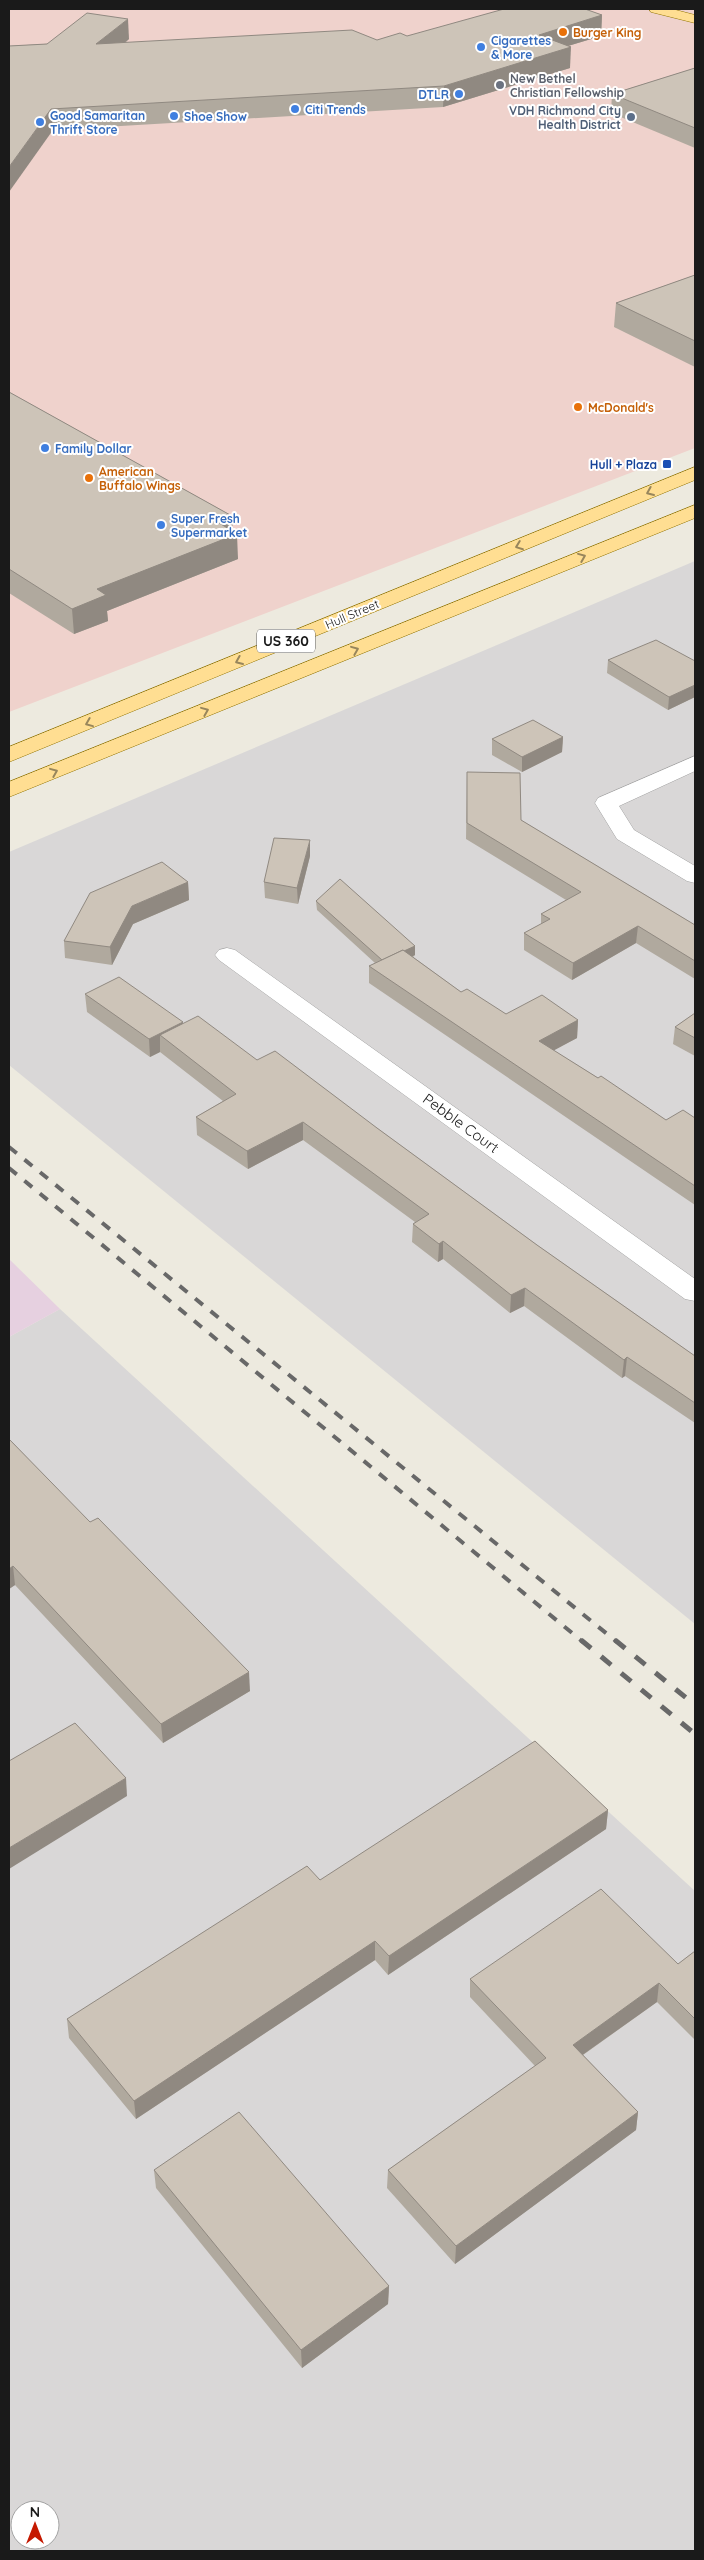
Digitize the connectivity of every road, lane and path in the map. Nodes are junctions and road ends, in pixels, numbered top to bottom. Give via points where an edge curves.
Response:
1 (656, 9) edge
2 (695, 19) edge
3 (695, 473) edge
4 (695, 512) edge
5 (9, 755) edge
6 (695, 763) edge
7 (9, 790) edge
8 (695, 876) edge
9 (227, 955) dead end
10 (695, 1292) edge

1 - 2 main road
3 -> 5 main road, Hull Street / US 360
7 -> 4 main road, US 360
6 - 8 street via 606,803 625,834
9 - 10 street, Pebble Court

